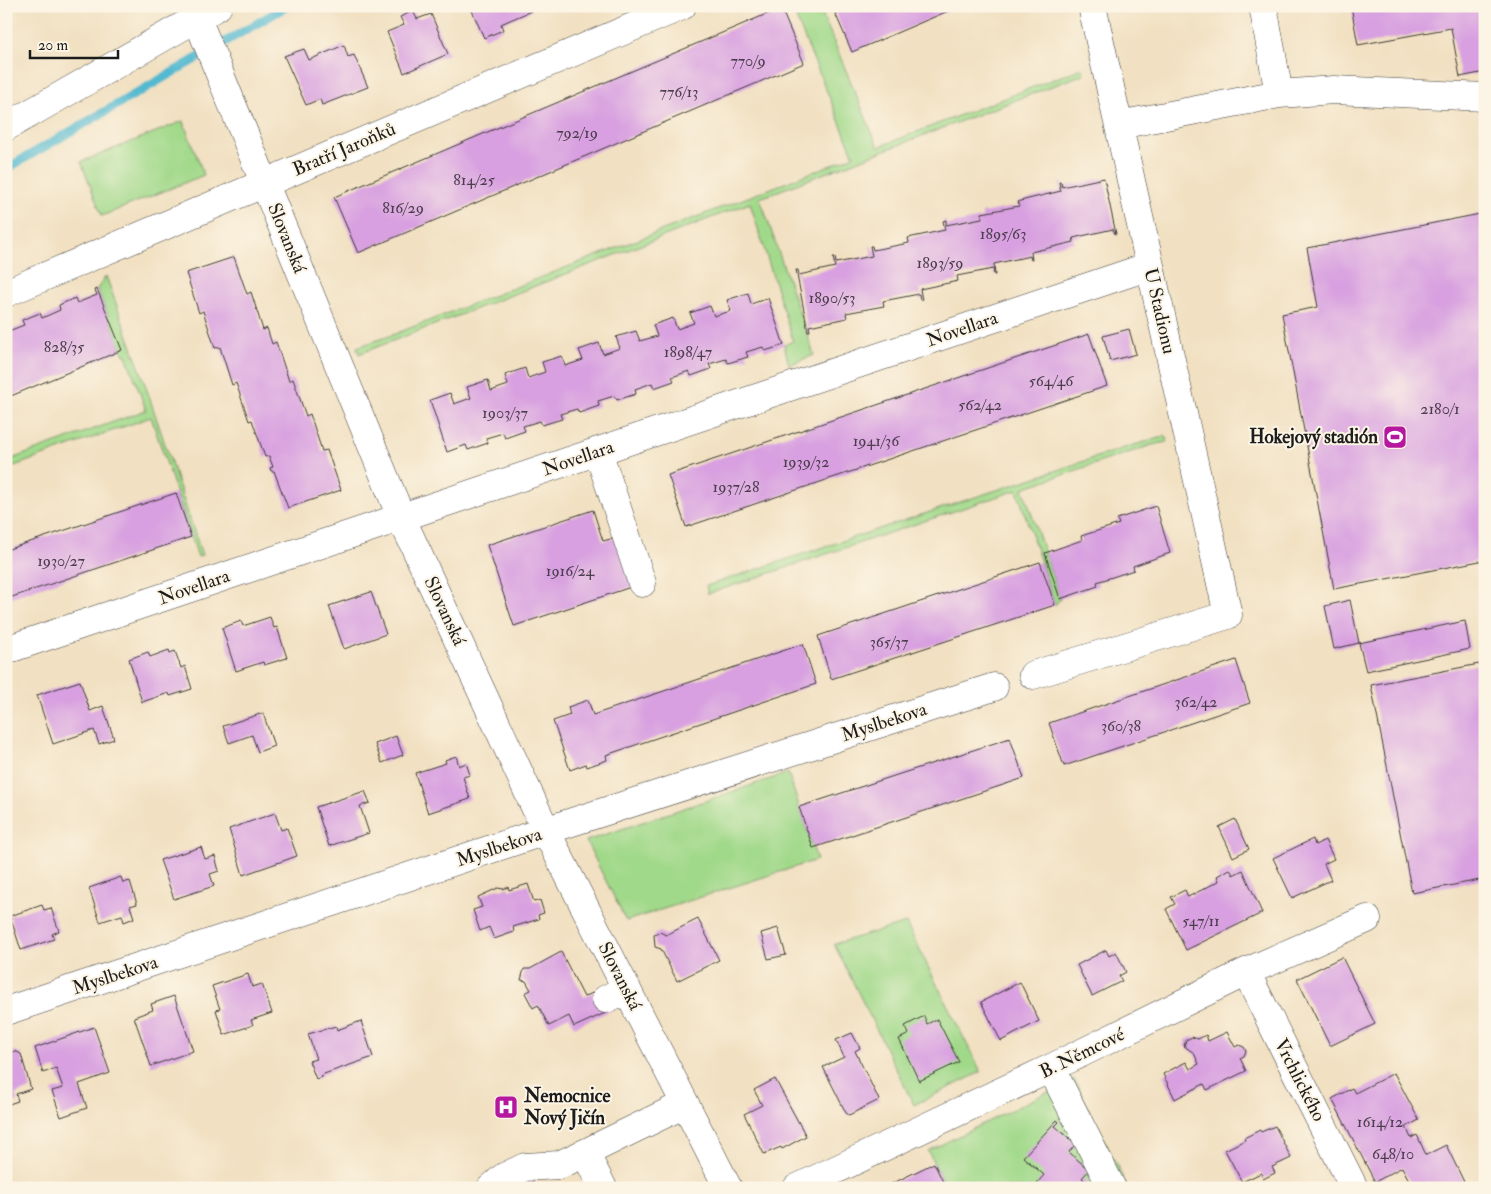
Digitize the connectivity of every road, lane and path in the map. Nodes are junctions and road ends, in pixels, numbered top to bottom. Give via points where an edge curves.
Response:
1 (682, 6) edge
2 (1092, 6) edge
3 (1263, 6) edge
4 (202, 10) edge
5 (1279, 94) junction
6 (1485, 97) edge
7 (1119, 125) junction
8 (6, 127) edge
9 (265, 183) junction
10 (1150, 266) junction
11 (6, 293) edge
12 (598, 451) junction
13 (401, 517) junction
14 (642, 584) dead end
15 (6, 650) edge
16 (1033, 675) dead end
17 (994, 688) dead end
18 (546, 831) junction
19 (1367, 919) dead end
20 (1246, 972) junction
21 (6, 1012) edge
22 (1051, 1068) junction
23 (686, 1104) junction
24 (584, 1153) junction
25 (491, 1188) edge
26 (603, 1188) edge
27 (728, 1188) edge
28 (797, 1188) edge
29 (1112, 1188) edge
30 (1354, 1188) edge

1 - 9 street, Bratří Jaroňků
2 - 7 street, U Stadionu
3 - 5 street
4 - 8 street
4 - 9 street, Slovanská
5 - 6 street via 1334,90
5 - 7 street
7 - 10 street, U Stadionu
9 - 11 street, Bratří Jaroňků
9 - 13 street, Slovanská
10 - 12 street, Novellara
10 - 16 street, U Stadionu via 1228,615
12 - 13 street, Novellara
12 - 14 street
13 - 15 street, Novellara
13 - 18 street, Slovanská
17 - 18 street, Myslbekova
18 - 21 street, Myslbekova
18 - 23 street, Slovanská via 617,994
19 - 20 street, B. Němcové
20 - 22 street, B. Němcové
20 - 30 street, Vrchlického
22 - 28 street, B. Němcové
22 - 29 street
23 - 24 street
23 - 27 street, Slovanská
24 - 25 street via 559,1165 525,1167 504,1177
24 - 26 street

